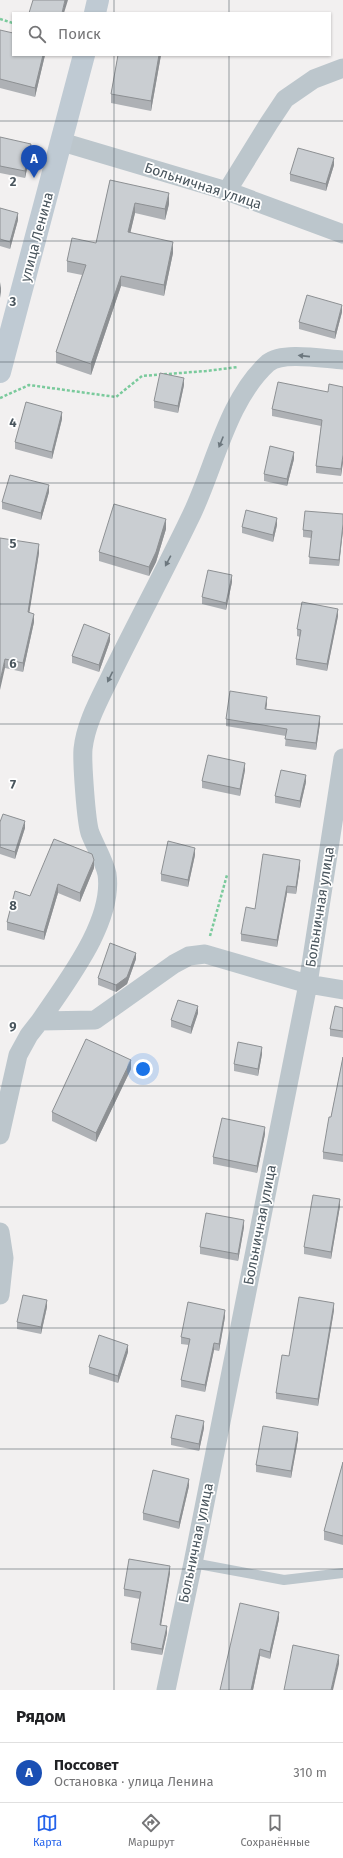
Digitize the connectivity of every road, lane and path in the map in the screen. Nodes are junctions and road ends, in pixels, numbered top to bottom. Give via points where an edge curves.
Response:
1 (98, 0) edge
2 (95, 12) edge
3 (0, 19) edge
4 (12, 23) edge
5 (84, 56) edge
6 (343, 68) edge
7 (62, 142) junction
8 (227, 191) junction
9 (343, 234) edge
10 (343, 360) edge
11 (270, 362) junction
12 (0, 372) edge
13 (0, 398) edge
14 (343, 758) edge
15 (227, 875) dead end
16 (205, 954) junction
17 (308, 984) junction
18 (343, 990) edge
19 (40, 1021) junction
20 (0, 1135) edge
21 (0, 1232) edge
22 (0, 1295) edge
23 (193, 1562) junction
24 (343, 1572) edge
25 (166, 1690) edge

1 - 2 street
3 - 4 path
5 - 7 street, улица Ленина
6 - 8 street via 314,79 285,99
7 - 8 street, Больничная улица
7 - 12 street, улица Ленина
8 - 9 street, Больничная улица
10 -> 11 street via 293,355
11 - 13 path via 142,376 116,397 29,385
11 -> 19 street via 246,390 229,421 190,518 88,726 83,750 87,817 89,831 107,873 107,892 99,928
14 - 17 street, Больничная улица
15 - 16 path
16 - 17 street
16 - 19 street via 189,956 174,964 95,1020
17 - 18 street
17 - 23 street, Больничная улица
19 - 20 street via 18,1055
21 - 22 street via 4,1258
23 - 24 lane via 284,1580
23 - 25 street, Больничная улица

